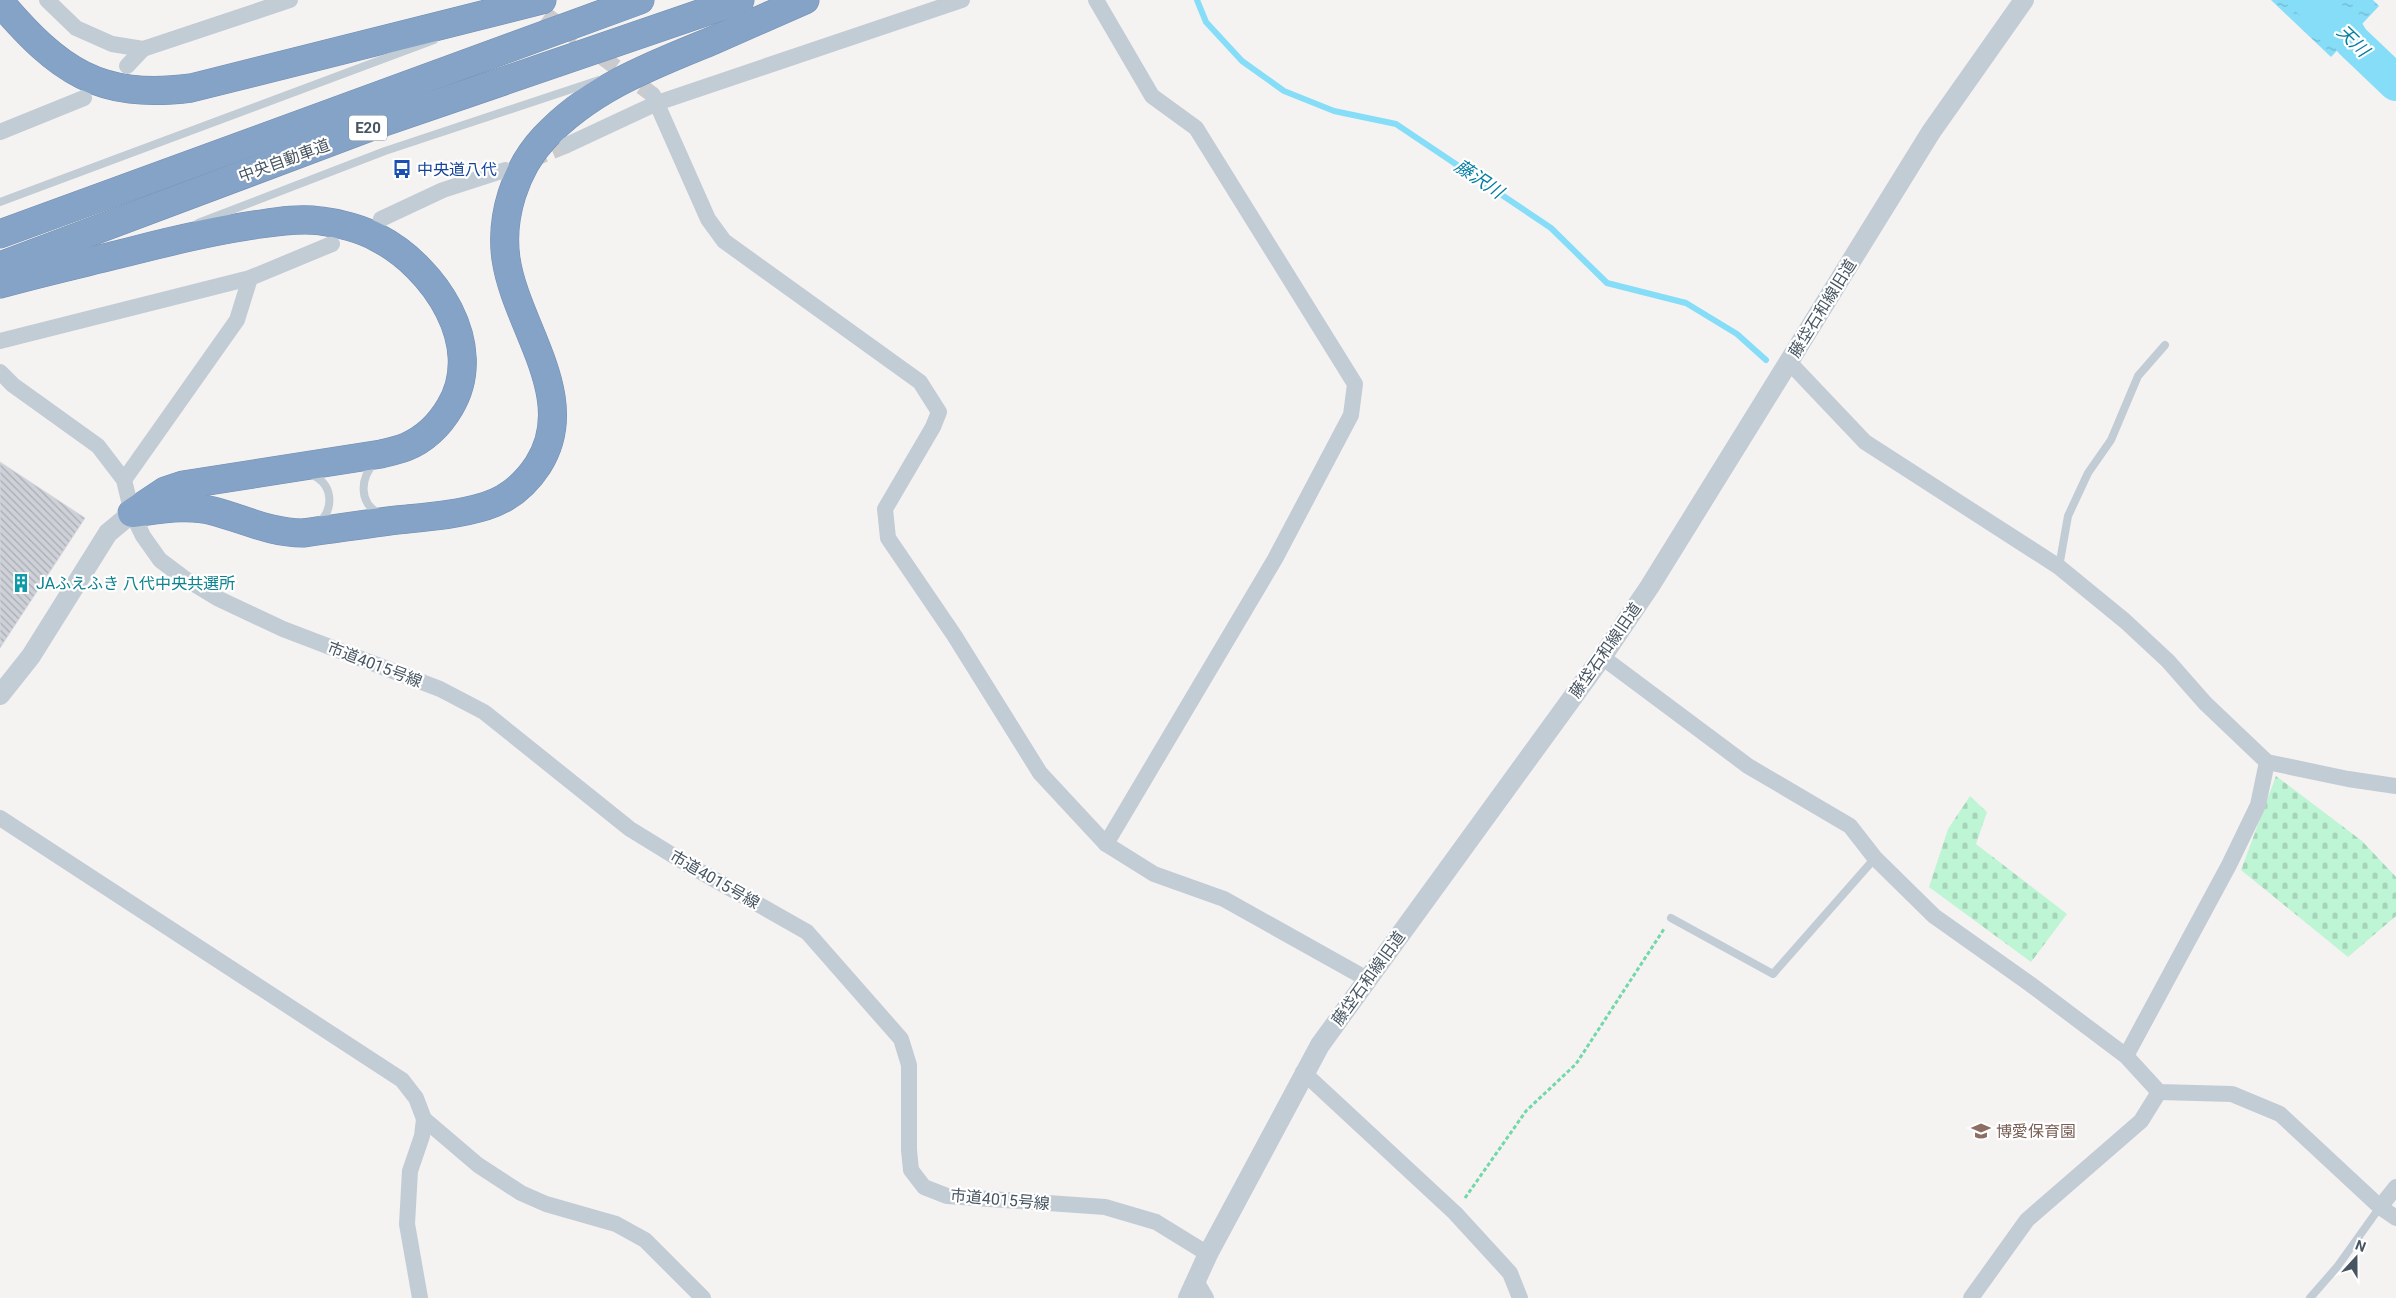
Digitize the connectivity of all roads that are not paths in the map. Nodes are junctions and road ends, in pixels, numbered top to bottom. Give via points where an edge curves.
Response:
1 (48, 0) edge
2 (290, 0) edge
3 (542, 0) edge
4 (640, 0) edge
5 (740, 0) edge
6 (805, 0) edge
7 (962, 0) edge
8 (1096, 0) edge
9 (2024, 0) edge
10 (0, 2) edge
11 (500, 11) junction
12 (448, 34) dead end
13 (439, 37) dead end
14 (143, 50) junction
15 (127, 66) dead end
16 (645, 68) junction
17 (84, 98) dead end
18 (655, 99) junction
19 (0, 132) edge
20 (567, 145) tunnel mouth
21 (505, 170) dead end
22 (0, 202) edge
23 (381, 219) dead end
24 (0, 234) edge
25 (332, 244) dead end
26 (144, 248) junction
27 (0, 266) edge
28 (250, 278) junction
29 (0, 284) edge
30 (0, 341) edge
31 (2165, 345) dead end
32 (1789, 362) junction
33 (0, 372) edge
34 (381, 454) junction
35 (293, 469) junction
36 (124, 480) junction
37 (132, 513) junction
38 (393, 521) junction
39 (303, 533) junction
40 (2059, 567) junction
41 (1602, 656) junction
42 (0, 695) edge
43 (2268, 762) junction
44 (2396, 786) edge
45 (0, 818) edge
46 (1106, 844) junction
47 (1875, 858) junction
48 (1672, 918) road end
49 (1367, 979) junction
50 (2126, 1056) junction
51 (1304, 1072) junction
52 (2159, 1092) junction
53 (424, 1118) junction
54 (2396, 1187) edge
55 (2380, 1207) junction
56 (2396, 1218) edge
57 (1208, 1254) junction
58 (1197, 1292) edge
59 (420, 1298) edge
60 (703, 1298) edge
61 (1520, 1298) edge
62 (1971, 1298) edge
63 (2310, 1298) edge

1 - 14 street via 76,28 112,44
2 - 14 street
3 - 11 highway
4 - 24 highway, 中央自動車道 / E20
5 - 27 highway, 中央自動車道 / E20 via 381,123
6 - 16 highway
7 - 18 street
8 - 46 street via 1152,96 1196,128 1355,384 1351,415 1276,559
9 - 32 street, 藤垈石和線旧道 via 1931,132
10 - 11 highway via 42,47 64,65 92,80 116,87 158,92 191,88
11 - 12 lane
13 - 22 lane
14 - 15 street
16 - 26 lane via 571,87 385,151 225,211
16 - 38 highway via 596,94 543,139 522,169 510,200 505,228 506,258 514,293 546,374 553,403 552,430 544,454 530,477 512,494 487,506
17 - 19 street
18 - 20 street
18 - 46 street via 708,219 724,242 920,382 939,412 885,509 888,538 954,635 1040,773
21 - 23 street via 443,190
25 - 28 street
26 - 29 highway
26 - 34 highway via 215,230 291,220 321,221 378,238 421,271 437,290 455,325 462,354 461,378 455,399 427,435 408,446
28 - 30 street
28 - 36 street via 237,320
31 - 40 lane via 2138,376 2111,440 2088,473 2068,516
32 - 40 street via 1865,442
32 - 41 street, 藤垈石和線旧道 via 1655,578
33 - 36 street via 13,385 98,446
34 - 35 highway
34 - 38 lane via 364,479 363,491 375,512
35 - 37 highway via 183,485 165,491
35 - 39 lane via 325,483 330,494 330,506 325,517
36 - 37 street, 市道4015号線
37 - 39 highway via 184,508 211,511 283,533
37 - 42 street via 108,533 31,656
37 - 57 street, 市道4015号線 via 160,560 184,578 217,598 283,629 440,689 484,712 630,829 808,932 901,1039 909,1065 911,1170 924,1187 947,1196 1105,1206 1156,1222
38 - 39 highway
40 - 43 street via 2168,661 2206,704
41 - 47 street via 1748,766 1850,826
41 - 49 street, 藤垈石和線旧道
43 - 44 street
43 - 50 street via 2258,805
45 - 53 street via 402,1080 416,1098
46 - 49 street via 1154,874 1224,899
47 - 48 lane via 1773,974
47 - 50 street via 1934,916
49 - 51 street, 藤垈石和線旧道
50 - 52 street
51 - 57 street, 藤垈石和線旧道
51 - 61 street via 1455,1213 1510,1273
52 - 55 street via 2232,1094 2280,1114
52 - 62 street via 2141,1121 2027,1220
53 - 59 street via 408,1185 407,1224
53 - 60 street via 478,1165 521,1193 546,1204 616,1224 645,1240
54 - 55 street
55 - 56 street
55 - 63 lane
57 - 58 street, 藤垈石和線旧道

